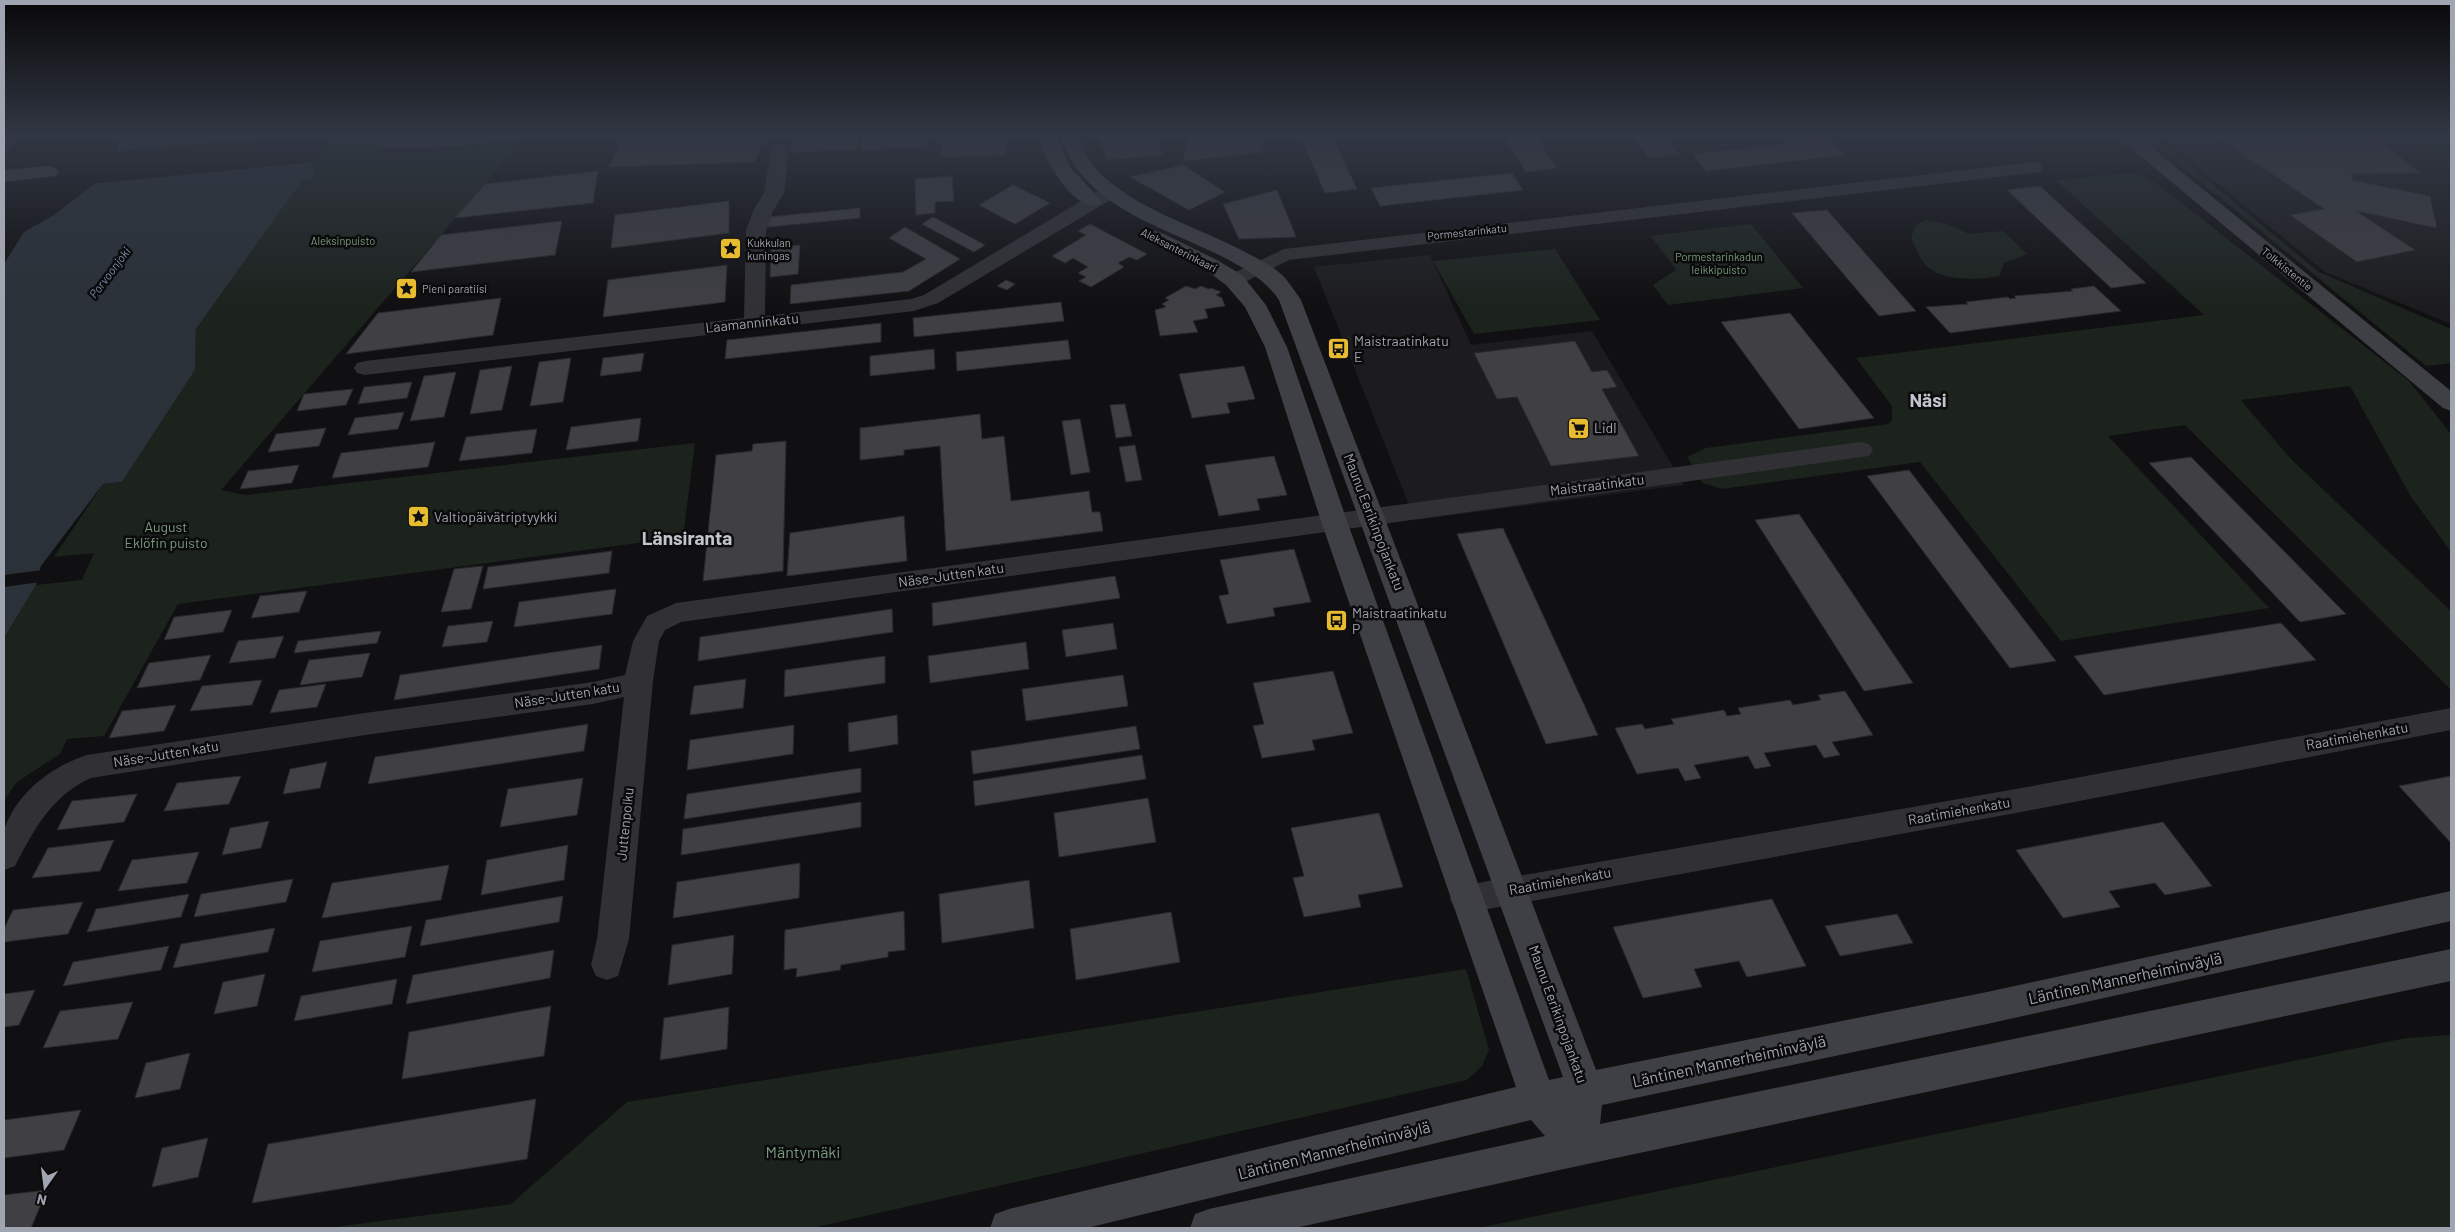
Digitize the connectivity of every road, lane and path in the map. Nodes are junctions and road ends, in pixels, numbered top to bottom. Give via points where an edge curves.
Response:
1 (774, 191) edge
2 (1093, 191) edge
3 (1098, 191) edge
4 (1829, 191) edge
5 (2193, 191) edge
6 (1101, 197) junction
7 (1260, 269) junction
8 (1234, 280) junction
9 (754, 323) junction
10 (365, 368) dead end
11 (2451, 403) edge
12 (1861, 450) dead end
13 (1372, 516) junction
14 (1334, 521) junction
15 (639, 681) junction
16 (2451, 719) edge
17 (4, 856) edge
18 (1512, 889) junction
19 (1466, 899) junction
20 (2451, 906) edge
21 (2451, 965) edge
22 (607, 966) dead end
23 (1586, 1090) junction
24 (1538, 1100) junction
25 (1578, 1146) junction
26 (1009, 1228) edge
27 (1209, 1228) edge

1 - 9 street via 756,231
2 - 6 street, Aleksanterinkaari
3 - 6 street, Aleksanterinkaari
4 - 7 street, Pormestarinkatu via 1284,255
5 - 11 street, Tolkkistentie
6 - 7 street, Aleksanterinkaari via 1132,206
6 - 8 street, Aleksanterinkaari via 1125,221 1210,264
6 - 9 street, Laamanninkatu via 931,299 914,305
7 - 8 street, Pormestarinkatu
7 - 13 street, Maunu Eerikinpojankatu via 1290,300
8 - 14 street via 1254,306 1276,347
9 - 10 street, Laamanninkatu
12 - 13 street, Maistraatinkatu
13 - 14 street, Maistraatinkatu
13 - 18 street, Maunu Eerikinpojankatu
14 - 15 street, Näse-Jutten katu via 676,612 656,623 646,641
14 - 19 street
15 - 17 street, Näse-Jutten katu via 630,686 593,693 87,766 43,792
15 - 22 street, Juttenpolku via 613,940
16 - 18 street, Raatimiehenkatu via 1980,807
18 - 19 street, Raatimiehenkatu
18 - 23 street, Maunu Eerikinpojankatu
19 - 24 street
20 - 23 street, Läntinen Mannerheiminväylä via 1987,1008
21 - 25 street
23 - 24 street, Läntinen Mannerheiminväylä
23 - 25 street, Maunu Eerikinpojankatu
24 - 25 street
24 - 26 street, Läntinen Mannerheiminväylä
25 - 27 street

